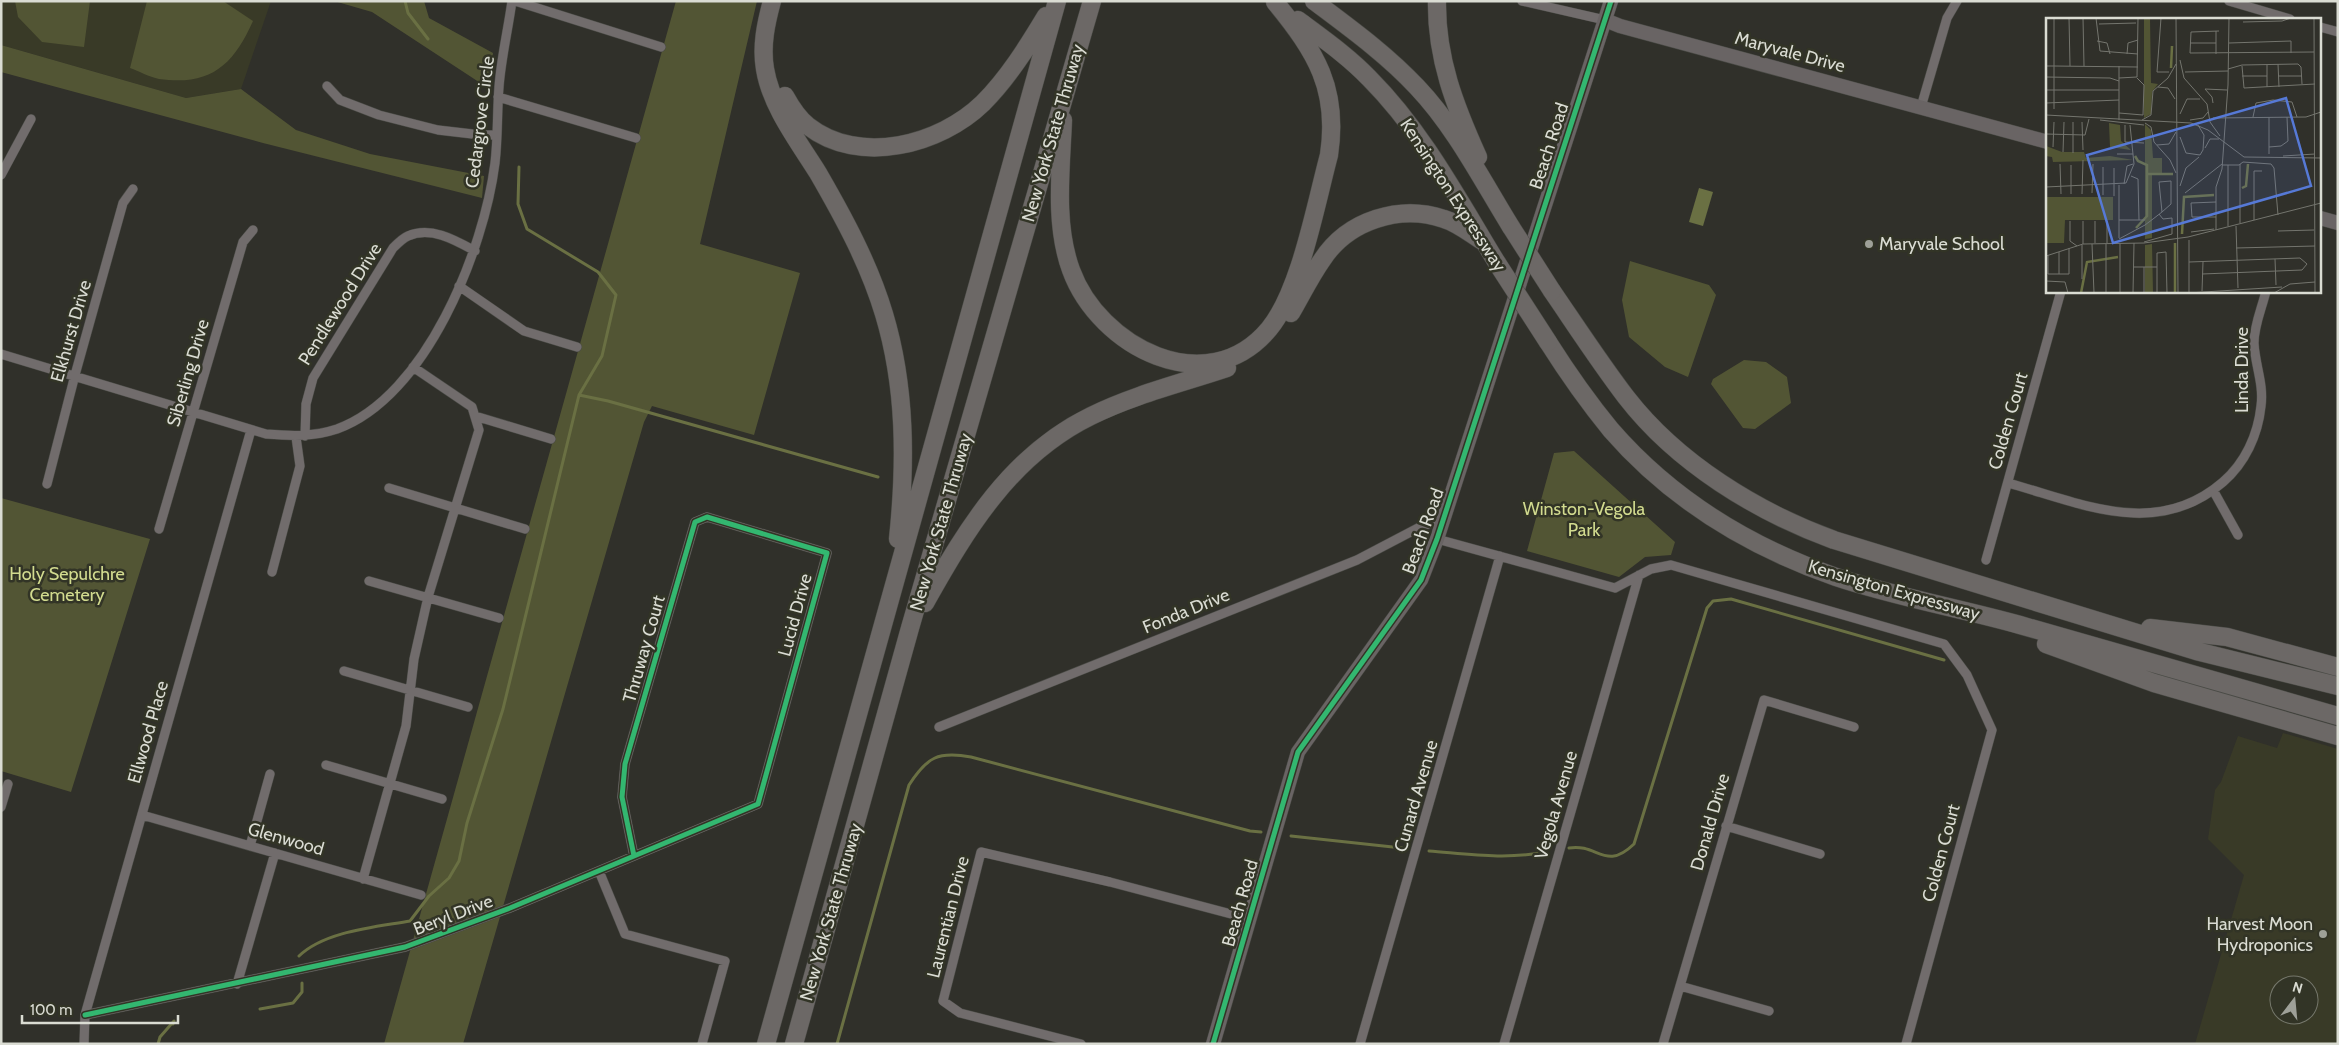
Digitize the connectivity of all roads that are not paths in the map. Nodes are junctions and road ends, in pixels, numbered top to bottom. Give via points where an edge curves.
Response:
1 (514, 1) edge
2 (772, 1) edge
3 (781, 1) edge
4 (1056, 1) edge
5 (1092, 1) edge
6 (1314, 1) edge
7 (1437, 1) edge
8 (1522, 1) edge
9 (1611, 1) edge
10 (1957, 1) edge
11 (2229, 1) edge
12 (1274, 2) edge
13 (2287, 18) edge
14 (1605, 20) junction
15 (2322, 28) edge
16 (2338, 32) edge
17 (661, 47) dead end
18 (327, 86) dead end
19 (1063, 94) junction
20 (498, 98) junction
21 (1921, 107) junction
22 (31, 120) dead end
23 (496, 135) junction
24 (636, 138) dead end
25 (2046, 141) edge
26 (1, 175) edge
27 (133, 189) dead end
28 (2322, 218) edge
29 (1507, 219) junction
30 (2338, 222) edge
31 (253, 230) dead end
32 (1484, 242) junction
33 (475, 252) junction
34 (459, 286) junction
35 (2061, 292) edge
36 (2266, 292) edge
37 (577, 347) dead end
38 (1, 354) edge
39 (413, 367) junction
40 (75, 375) junction
41 (193, 412) junction
42 (475, 416) junction
43 (251, 430) junction
44 (301, 436) junction
45 (551, 439) dead end
46 (2008, 483) junction
47 (47, 484) dead end
48 (389, 488) dead end
49 (2214, 490) junction
50 (454, 508) junction
51 (1444, 520) junction
52 (159, 529) dead end
53 (525, 529) dead end
54 (764, 535) joint
55 (2238, 535) dead end
56 (1437, 539) junction
57 (1500, 556) junction
58 (1986, 560) dead end
59 (272, 572) dead end
60 (1640, 575) junction
61 (369, 581) dead end
62 (894, 586) junction
63 (428, 598) junction
64 (1938, 604) junction
65 (2080, 615) junction
66 (499, 618) dead end
67 (910, 628) junction
68 (2338, 667) edge
69 (344, 671) dead end
70 (2338, 686) edge
71 (410, 690) junction
72 (468, 707) dead end
73 (2338, 716) edge
74 (1854, 727) dead end
75 (939, 728) dead end
76 (2338, 736) edge
77 (774, 747) joint
78 (326, 765) dead end
79 (270, 774) dead end
80 (8, 784) dead end
81 (390, 784) junction
82 (442, 799) dead end
83 (1, 807) edge
84 (142, 815) junction
85 (1726, 826) junction
86 (250, 846) junction
87 (275, 853) junction
88 (1820, 854) dead end
89 (634, 856) junction
90 (599, 871) junction
91 (363, 879) junction
92 (420, 895) dead end
93 (1250, 919) junction
94 (237, 984) junction
95 (1680, 986) junction
96 (1768, 1011) dead end
97 (85, 1015) junction
98 (84, 1044) edge
99 (702, 1044) edge
100 (766, 1044) edge
101 (794, 1044) edge
102 (1081, 1044) edge
103 (1213, 1044) edge
104 (1360, 1044) edge
105 (1504, 1044) edge
106 (1663, 1044) edge
107 (1906, 1044) edge

1 - 17 street
1 - 20 street, Cedargrove Circle
2 - 62 highway via 763,55 768,84 858,246 884,313 896,365 902,407 904,466
3 - 4 highway via 773,57 783,92 808,126 841,144 864,148 902,145 922,139 966,116 983,102 1010,70
4 - 62 highway, New York State Thruway
5 - 19 highway, New York State Thruway
6 - 29 highway, Kensington Expressway via 1385,55 1418,88 1465,151
7 - 29 highway via 1437,28 1453,98
8 - 14 street, Maryvale Drive
9 - 14 street, Beach Road
10 - 21 street via 1947,18
11 - 13 street
12 - 19 highway via 1301,33 1322,70 1332,110 1332,133 1329,155 1288,297 1269,329 1234,356 1205,363 1187,363 1150,354 1116,333 1084,296 1071,271 1061,226
12 - 32 highway, Kensington Expressway via 1368,76 1392,102 1420,139
14 - 21 street, Maryvale Drive
14 - 51 street, Beach Road
15 - 16 street
18 - 23 street via 340,100 379,115 438,130
19 - 67 highway, New York State Thruway
20 - 23 street, Cedargrove Circle
20 - 24 street
21 - 25 street, Maryvale Drive
22 - 26 street
23 - 33 street, Cedargrove Circle via 495,163
27 - 40 street, Elkhurst Drive via 124,204
28 - 30 street
29 - 65 highway, Kensington Expressway, bridge via 1626,398 1672,445 1700,467 1755,503 1810,531
31 - 41 street, Siberling Drive via 243,242
32 - 64 highway, Kensington Expressway, bridge via 1572,378 1611,430 1657,477 1702,512 1757,545 1792,561 1838,578
32 - 67 highway via 1446,219 1423,213 1399,212 1364,223 1351,231 1322,259 1278,332 1251,356 1230,367 1091,416 1035,451 1014,471 967,530
33 - 34 street, Cedargrove Circle
33 - 44 street, Pendlewood Drive via 446,236 425,233 408,236 393,248 313,378
34 - 37 street via 524,331
34 - 39 street, Cedargrove Circle via 441,323
35 - 46 street, Colden Court
36 - 49 street, Linda Drive via 2254,342 2262,388 2259,421 2246,453
38 - 40 street, Cedargrove Circle
39 - 42 street via 472,407
39 - 44 street, Cedargrove Circle via 386,399 369,412 337,429
40 - 41 street, Cedargrove Circle
40 - 47 street, Elkhurst Drive
41 - 43 street, Cedargrove Circle
41 - 52 street, Siberling Drive
42 - 45 street
42 - 50 street via 479,430
43 - 44 street, Cedargrove Circle
43 - 84 street, Ellwood Place
44 - 59 street, Pendlewood Drive via 300,466
46 - 49 street, Linda Drive via 2114,512 2139,515 2178,508
46 - 58 street, Colden Court
48 - 50 street
49 - 55 street
50 - 53 street
50 - 63 street
51 - 56 street, Beach Road
51 - 75 street, Fonda Drive via 1420,527 1357,560
54 - 77 street, Lucid Drive via 826,553
54 - 89 street, Thruway Court via 707,517 695,522 624,764 622,797
56 - 57 street, Colden Court
56 - 93 street, Beach Road via 1421,580 1298,752
57 - 60 street, Colden Court via 1615,588
57 - 104 street, Cunard Avenue
60 - 105 street, Vegola Avenue
60 - 107 street, Colden Court via 1671,565 1944,644 1967,675 1992,730
61 - 63 street
62 - 100 highway, New York State Thruway
63 - 66 street
63 - 71 street
64 - 73 highway, Kensington Expressway
64 - 76 highway via 2154,683
65 - 68 highway via 2148,628 2227,637
65 - 70 highway, Kensington Expressway via 2196,651
67 - 101 highway, New York State Thruway
69 - 71 street
71 - 72 street
71 - 81 street via 406,726
74 - 85 street, Donald Drive via 1764,700
77 - 89 street, Beryl Drive via 758,804
78 - 81 street
79 - 86 street
80 - 83 street
81 - 82 street
81 - 91 street
84 - 86 street, Glenwood
84 - 97 street, Ellwood Place
85 - 88 street
85 - 95 street, Donald Drive
86 - 87 street, Glenwood
87 - 91 street, Glenwood
87 - 94 street
89 - 90 street, Beryl Drive
90 - 94 street, Beryl Drive via 405,947
90 - 99 street via 625,934 725,961
91 - 92 street, Glenwood
93 - 102 street, Laurentian Drive via 981,852 943,1001 960,1014
93 - 103 street, Beach Road
94 - 97 street, Beryl Drive
95 - 96 street
95 - 106 street, Donald Drive
97 - 98 street, Ellwood Place

